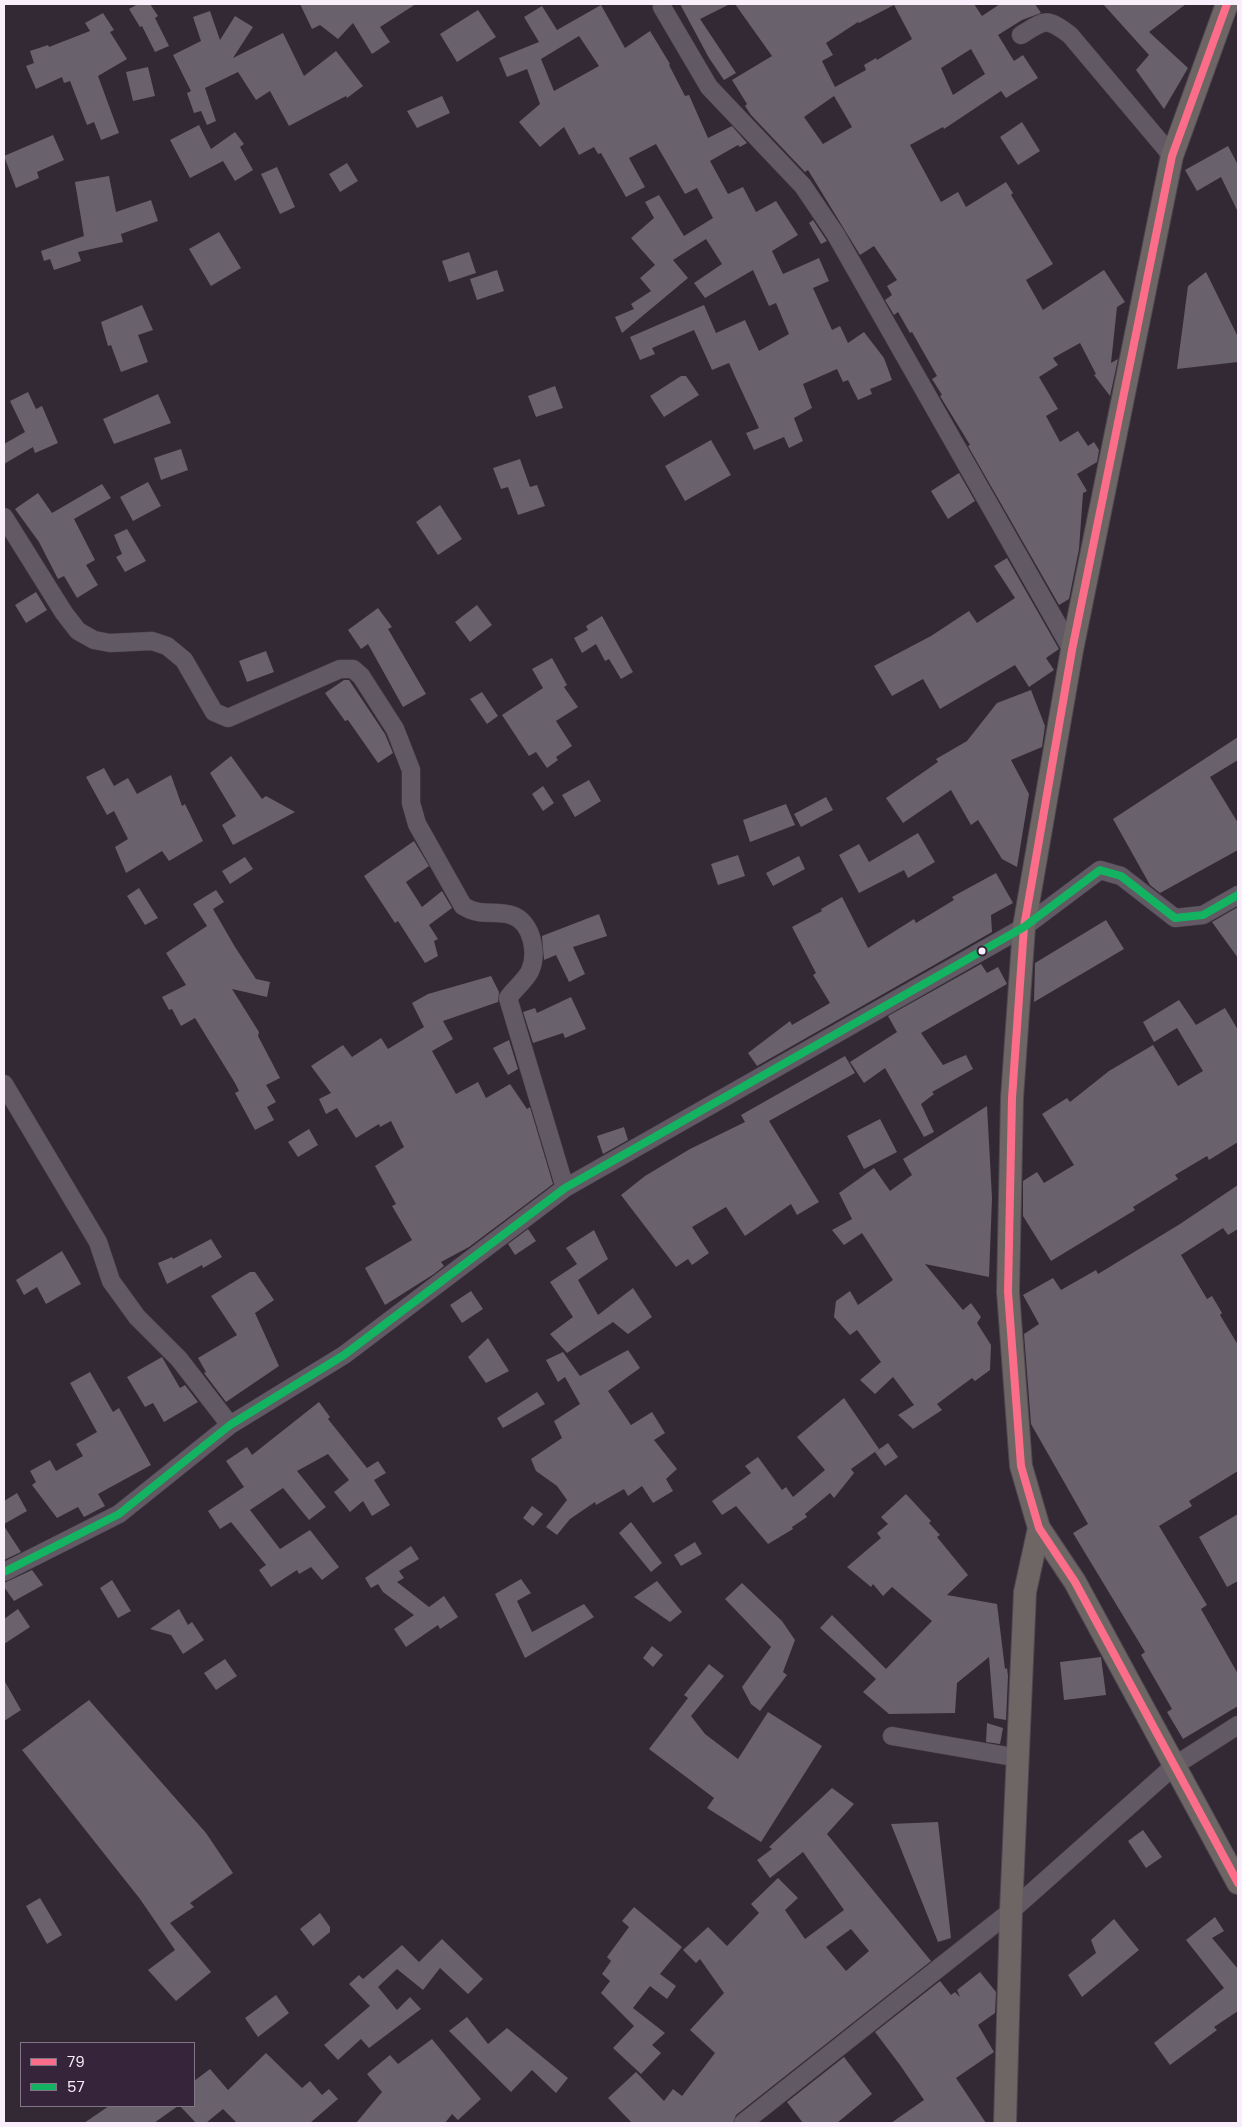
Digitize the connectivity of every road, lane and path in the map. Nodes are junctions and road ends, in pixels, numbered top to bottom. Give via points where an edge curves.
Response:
1 (1227, 4) edge
2 (662, 7) dead end
3 (1021, 35) dead end
4 (1172, 156) junction
5 (4, 517) edge
6 (1072, 650) junction
7 (1238, 895) edge
8 (1024, 927) junction
9 (4, 1084) edge
10 (565, 1188) junction
11 (230, 1425) junction
12 (1039, 1528) junction
13 (4, 1572) edge
14 (1238, 1725) edge
15 (892, 1736) dead end
16 (1019, 1758) junction
17 (1174, 1766) junction
18 (1238, 1883) edge
19 (1011, 1911) junction
20 (743, 2123) edge
21 (1005, 2123) edge

1 - 4 main road
2 - 6 street via 709,87 803,186 836,235
3 - 4 street via 1042,22 1051,21 1070,36
4 - 6 main road
5 - 10 street via 78,631 102,642 152,641 167,646 184,660 214,712 228,718 340,669 353,669 361,676 396,729 411,770 411,803 418,824 463,906 475,913 511,915 529,928 533,957 530,972 508,998
6 - 8 main road
7 - 8 street via 1203,916 1175,918 1120,876 1100,870
8 - 10 street
8 - 12 main road via 1012,1098 1008,1292 1021,1466
9 - 11 street via 98,1242 111,1281 137,1317 179,1359
10 - 11 street via 344,1355
11 - 13 street via 119,1514
12 - 16 main road via 1025,1592
12 - 17 main road via 1074,1582
14 - 17 street
15 - 16 street
16 - 19 main road
17 - 18 main road
17 - 19 street
19 - 20 street
19 - 21 main road

